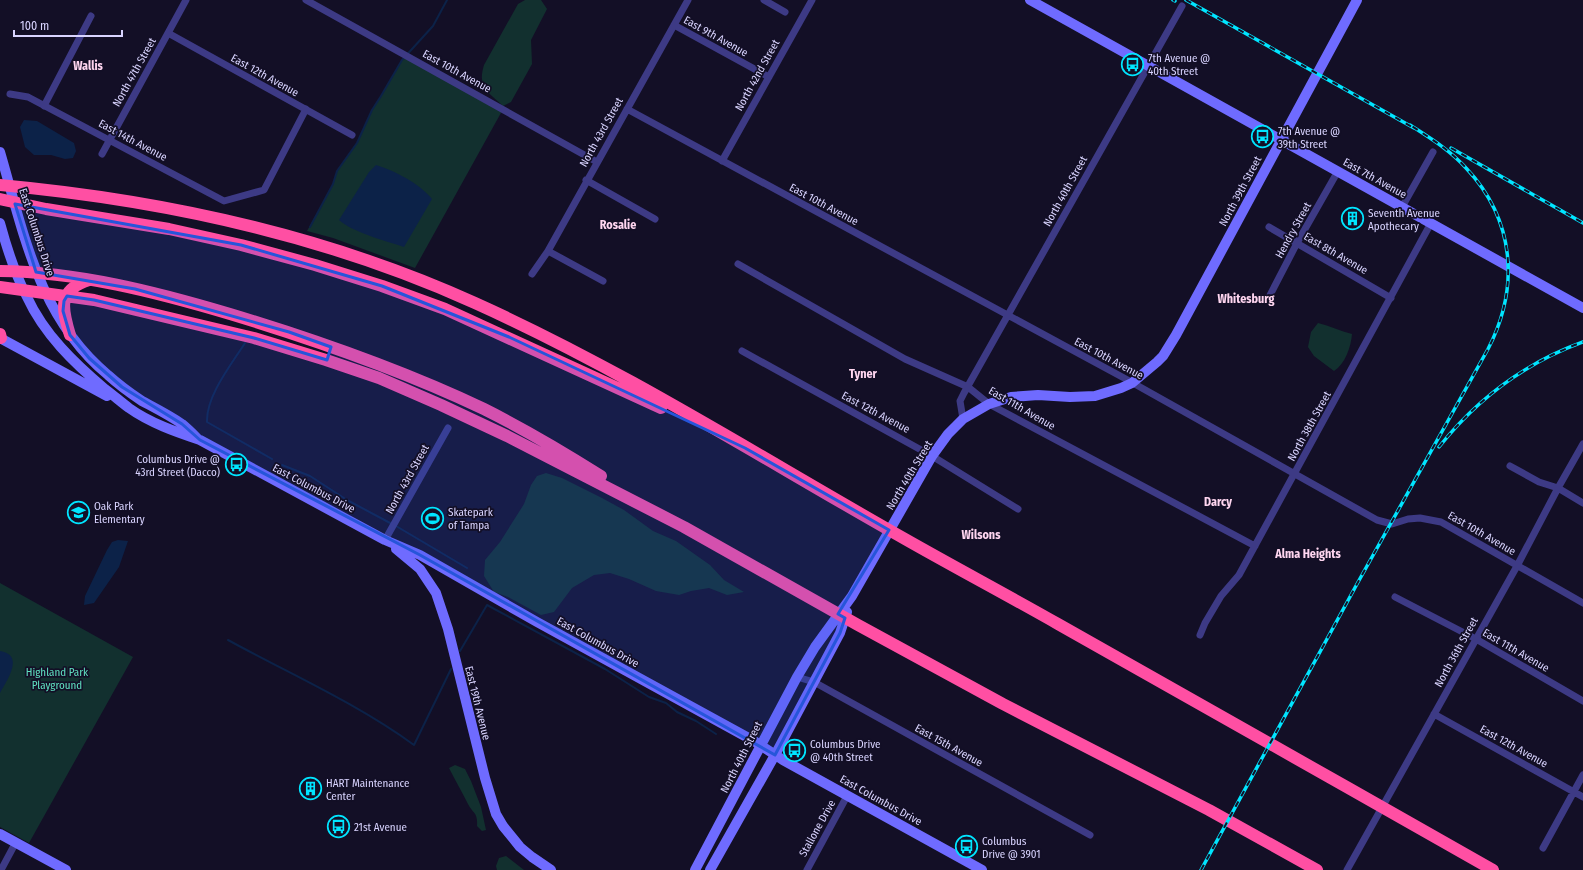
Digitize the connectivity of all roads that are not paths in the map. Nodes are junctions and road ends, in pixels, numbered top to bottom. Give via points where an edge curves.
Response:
1 (186, 0) edge
2 (306, 0) edge
3 (688, 0) edge
4 (764, 0) edge
5 (812, 0) edge
6 (1030, 0) edge
7 (1357, 0) edge
8 (1182, 6) dead end
9 (785, 12) dead end
10 (91, 16) dead end
11 (674, 25) junction
12 (168, 33) junction
13 (1149, 66) junction
14 (769, 77) junction
15 (10, 94) dead end
16 (44, 106) junction
17 (626, 109) junction
18 (306, 110) junction
19 (352, 135) dead end
20 (109, 140) junction
21 (1281, 140) junction
22 (0, 152) edge
23 (1433, 152) dead end
24 (102, 154) dead end
25 (722, 161) junction
26 (597, 162) junction
27 (1338, 172) junction
28 (586, 180) junction
29 (4, 183) edge
30 (0, 200) edge
31 (15, 204) junction
32 (1402, 207) junction
33 (46, 209) junction
34 (655, 219) dead end
35 (0, 223) edge
36 (1431, 223) junction
37 (1269, 228) dead end
38 (1297, 243) junction
39 (548, 251) junction
40 (738, 264) dead end
41 (0, 271) edge
42 (15, 271) junction
43 (36, 272) junction
44 (532, 274) dead end
45 (90, 280) junction
46 (603, 281) dead end
47 (0, 287) edge
48 (1392, 298) junction
49 (1268, 299) dead end
50 (1583, 308) edge
51 (1008, 316) junction
52 (70, 335) junction
53 (0, 338) edge
54 (742, 351) dead end
55 (1132, 383) junction
56 (968, 387) junction
57 (989, 404) junction
58 (129, 408) junction
59 (963, 419) junction
60 (448, 428) dead end
61 (200, 440) junction
62 (1583, 444) edge
63 (745, 448) junction
64 (932, 456) junction
65 (1510, 466) dead end
66 (1295, 474) junction
67 (1558, 488) junction
68 (1583, 503) edge
69 (1018, 509) dead end
70 (684, 527) junction
71 (385, 540) junction
72 (1255, 546) junction
73 (1517, 566) junction
74 (448, 572) junction
75 (431, 583) junction
76 (852, 596) junction
77 (1395, 597) dead end
78 (1583, 603) edge
79 (1200, 635) dead end
80 (1476, 639) junction
81 (797, 677) junction
82 (814, 682) junction
83 (1583, 701) edge
84 (1434, 714) junction
85 (761, 746) junction
86 (775, 755) junction
87 (1583, 775) edge
88 (1573, 792) junction
89 (848, 796) junction
90 (1583, 797) edge
91 (0, 834) edge
92 (1090, 835) dead end
93 (16, 842) junction
94 (1543, 848) dead end
95 (2, 870) edge
96 (66, 870) edge
97 (551, 870) edge
98 (695, 870) edge
99 (710, 870) edge
100 (807, 870) edge
101 (982, 870) edge
102 (1318, 870) edge
103 (1347, 870) edge
104 (1493, 870) edge

1 - 12 street, North 47th Street
2 - 26 street, East 10th Avenue
3 - 11 street, North 43rd Street
4 - 9 street
5 - 14 street, North 42nd Street
6 - 13 main road, East 7th Avenue
7 - 21 main road, North 39th Street
8 - 13 street, North 40th Street
10 - 16 street
11 - 14 street, East 9th Avenue
11 - 17 street, North 43rd Street
12 - 18 street, East 12th Avenue
12 - 20 street, North 47th Street
13 - 21 main road, East 7th Avenue
13 - 51 street, North 40th Street
14 - 25 street, North 42nd Street
15 - 16 street, East 14th Avenue via 28,97
16 - 20 street, East 14th Avenue
17 - 25 street, East 10th Avenue
17 - 26 street, North 43rd Street
18 - 19 street, East 12th Avenue
18 - 20 street, East 14th Avenue via 264,190 224,201
20 - 24 street, North 47th Street
21 - 27 main road, East 7th Avenue
21 - 55 main road, North 39th Street via 1168,349
22 - 29 main road, East Columbus Drive
23 - 32 street
25 - 51 street, East 10th Avenue
26 - 28 street, North 43rd Street
27 - 32 main road, East 7th Avenue
27 - 38 street, Hendry Street
28 - 34 street
28 - 39 street, North 43rd Street
29 - 31 main road, East Columbus Drive
29 - 33 highway
29 - 63 highway via 181,210 334,249 402,273 474,302 545,337 667,402
30 - 31 highway
31 - 33 highway
31 - 43 main road, East Columbus Drive
32 - 36 main road, East 7th Avenue
33 - 63 highway via 169,229 241,244 382,286 509,337
35 - 42 main road, East Columbus Drive
36 - 48 street, North 38th Street
36 - 50 main road, East 7th Avenue
37 - 38 street, East 8th Avenue
38 - 48 street, East 8th Avenue
38 - 49 street, Hendry Street
39 - 44 street, North 43rd Street
39 - 46 street
40 - 56 street, East 11th Avenue via 905,360
41 - 42 highway
42 - 43 highway
42 - 58 main road, East Columbus Drive via 27,298 51,336 80,367
43 - 45 highway
43 - 52 main road, East Columbus Drive via 55,312
45 - 52 highway via 78,283 64,301 63,311
45 - 70 highway via 184,301 289,332 433,387 528,432
47 - 70 highway via 94,300 254,338 379,378 507,436
48 - 66 street, North 38th Street
51 - 55 street, East 10th Avenue
51 - 56 street, North 40th Street
52 - 61 main road, East Columbus Drive via 89,358 122,387 182,424
53 - 58 main road
54 - 64 street, East 12th Avenue
55 - 57 main road, North 40th Street via 1095,396 1011,397
55 - 66 street, East 10th Avenue
56 - 57 street, East 11th Avenue
56 - 59 street, North 40th Street via 960,401
57 - 59 main road, North 40th Street
57 - 72 street, East 11th Avenue
58 - 61 main road, East Columbus Drive via 173,431
59 - 64 main road, North 40th Street
60 - 71 street, North 43rd Street
61 - 71 main road, East Columbus Drive
62 - 67 street, North 36th Street
63 - 104 highway
64 - 69 street, East 12th Avenue
64 - 76 main road, North 40th Street
65 - 67 street via 1539,482
66 - 72 street, North 38th Street
66 - 73 street, East 10th Avenue via 1377,520 1392,524 1420,518 1441,522
67 - 68 street
67 - 73 street, North 36th Street
70 - 102 highway via 1003,704
71 - 74 main road, East Columbus Drive via 420,555
71 - 75 main road, East 19th Avenue via 410,559
72 - 79 street, North 38th Street via 1237,579 1221,596
73 - 78 street, East 10th Avenue
73 - 80 street, North 36th Street
74 - 75 main road via 438,576
74 - 85 main road, East Columbus Drive
75 - 97 main road, East 19th Avenue via 448,629 496,814 520,848
76 - 81 main road, North 40th Street via 814,647
76 - 82 main road, North 40th Street via 840,633
77 - 80 street, East 11th Avenue
80 - 83 street, East 11th Avenue
80 - 84 street, North 36th Street
81 - 82 street, East 15th Avenue
81 - 85 main road, North 40th Street
82 - 86 main road, North 40th Street
82 - 92 street, East 15th Avenue
84 - 88 street, East 12th Avenue
84 - 103 street, North 36th Street
85 - 86 main road, East Columbus Drive
85 - 98 main road, North 40th Street
86 - 89 main road, East Columbus Drive
86 - 99 main road, North 40th Street
87 - 88 street
88 - 90 street, East 12th Avenue
88 - 94 street
89 - 100 street, Stallone Drive
89 - 101 main road, East Columbus Drive
91 - 93 main road
93 - 95 street
93 - 96 main road

